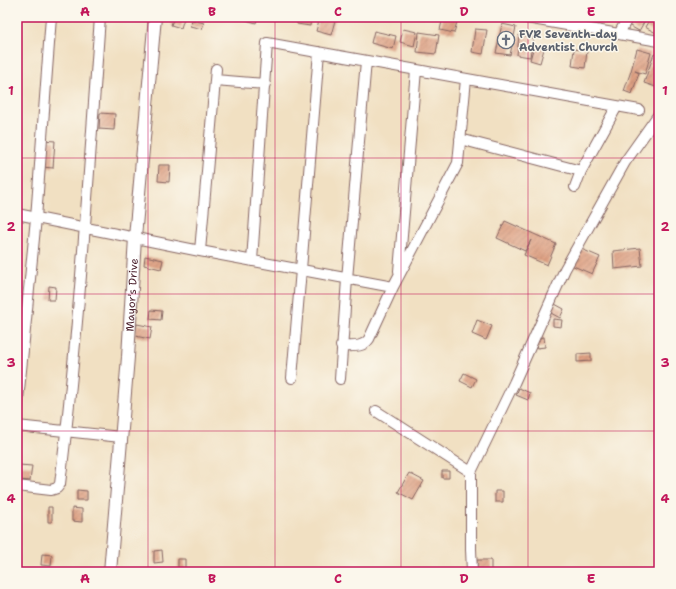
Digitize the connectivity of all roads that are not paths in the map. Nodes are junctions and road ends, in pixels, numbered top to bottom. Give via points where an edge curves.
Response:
1 (51, 17) edge
2 (100, 17) edge
3 (155, 17) edge
4 (523, 17) edge
5 (583, 17) edge
6 (628, 17) edge
7 (578, 27) junction
8 (619, 34) junction
9 (659, 41) edge
10 (319, 52) junction
11 (366, 61) junction
12 (216, 69) dead end
13 (416, 70) junction
14 (466, 79) junction
15 (215, 80) junction
16 (264, 84) junction
17 (617, 106) junction
18 (639, 110) dead end
19 (659, 114) edge
20 (460, 139) junction
21 (581, 171) junction
22 (575, 187) dead end
23 (17, 214) edge
24 (36, 218) junction
25 (85, 227) junction
26 (135, 238) junction
27 (200, 251) junction
28 (252, 261) junction
29 (300, 270) junction
30 (399, 277) junction
31 (347, 279) junction
32 (393, 288) junction
33 (341, 346) junction
34 (292, 378) dead end
35 (340, 379) dead end
36 (17, 411) edge
37 (376, 411) dead end
38 (17, 426) edge
39 (67, 432) junction
40 (121, 437) junction
41 (471, 472) junction
42 (17, 486) edge
43 (110, 572) edge
44 (472, 572) edge

1 - 24 street
2 - 25 street
3 - 26 street, Mayor's Drive
4 - 7 street
5 - 7 street
6 - 8 street
7 - 8 street
8 - 9 street
10 - 11 street
10 - 16 street via 267,43
10 - 29 street
11 - 13 street
11 - 31 street
12 - 15 street
13 - 14 street
13 - 30 street
14 - 17 street
14 - 20 street
15 - 16 street
15 - 27 street
16 - 28 street
17 - 18 street
17 - 21 street
19 - 41 street via 624,162 565,269
20 - 21 street
20 - 30 street via 458,163
21 - 22 street
23 - 24 street
24 - 25 street
24 - 36 street
25 - 26 street
25 - 39 street
26 - 27 street
26 - 40 street, Mayor's Drive
27 - 28 street
28 - 29 street
29 - 31 street
29 - 34 street
30 - 32 street
31 - 32 street
31 - 33 street
32 - 33 street via 366,344
33 - 35 street
37 - 41 street
38 - 39 street
39 - 40 street
39 - 42 street via 60,484 57,488 51,490
40 - 43 street, Mayor's Drive
41 - 44 street

